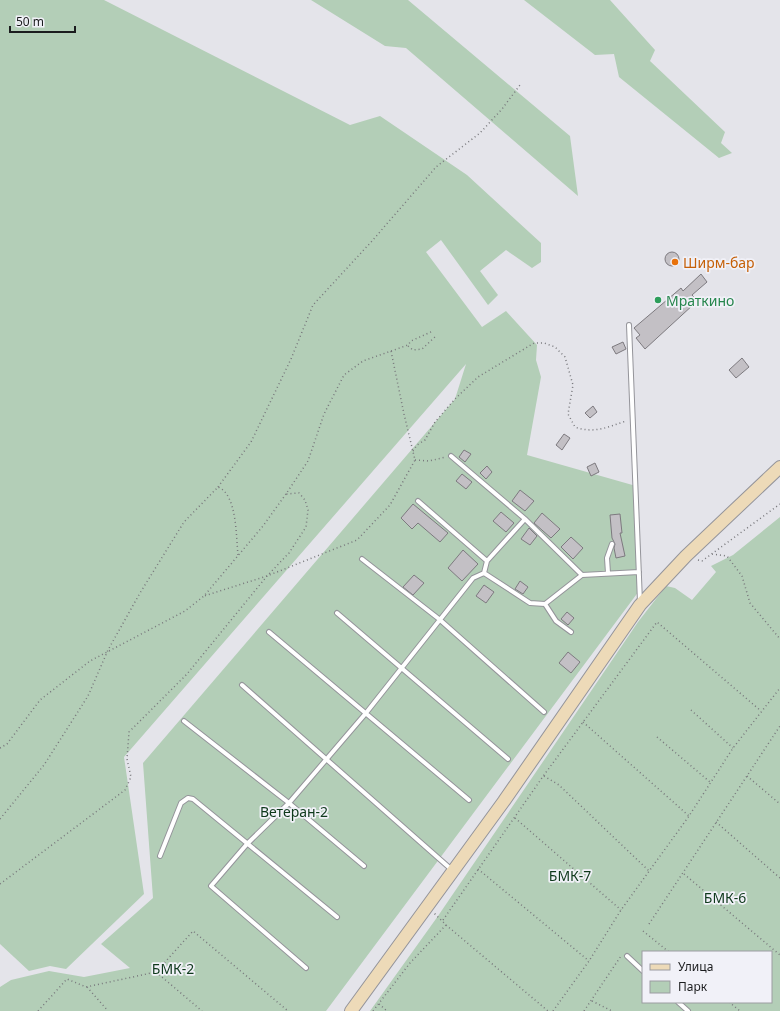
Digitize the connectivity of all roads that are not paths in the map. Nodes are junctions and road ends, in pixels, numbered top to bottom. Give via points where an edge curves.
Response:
1 (629, 325) dead end
2 (452, 456) road end
3 (780, 467) edge
4 (418, 501) dead end
5 (525, 519) junction
6 (612, 544) dead end
7 (362, 559) dead end
8 (487, 561) junction
9 (484, 572) junction
10 (608, 572) junction
11 (639, 572) junction
12 (582, 575) junction
13 (544, 604) junction
14 (640, 605) junction
15 (336, 613) dead end
16 (439, 619) junction
17 (269, 632) dead end
18 (571, 632) dead end
19 (403, 668) junction
20 (242, 685) dead end
21 (544, 712) dead end
22 (366, 713) junction
23 (184, 721) dead end
24 (326, 759) junction
25 (508, 759) dead end
26 (469, 800) dead end
27 (289, 803) junction
28 (247, 844) junction
29 (160, 856) dead end
30 (364, 866) dead end
31 (453, 871) junction
32 (337, 917) dead end
33 (627, 956) road end
34 (306, 968) dead end
35 (642, 970) edge
36 (679, 1003) edge
37 (351, 1011) edge
38 (688, 1011) edge

1 - 11 lane
2 - 5 lane
3 - 14 main road via 686,556
4 - 8 lane
5 - 8 lane
5 - 12 lane
6 - 10 lane via 607,558
7 - 16 lane
8 - 9 lane
9 - 13 lane via 530,602
9 - 16 lane via 473,578
10 - 11 lane
10 - 12 lane
11 - 14 lane
12 - 13 lane
13 - 18 lane via 556,621
14 - 31 main road
15 - 19 lane
16 - 19 lane
16 - 21 lane
17 - 22 lane
19 - 22 lane
19 - 25 lane
20 - 24 lane
22 - 24 lane
22 - 26 lane
23 - 27 lane
24 - 27 lane
24 - 31 lane
27 - 28 lane
27 - 30 lane
28 - 29 lane via 218,818 188,798 181,803
28 - 32 lane
28 - 34 lane via 211,886
31 - 37 main road
33 - 35 lane
36 - 38 lane

